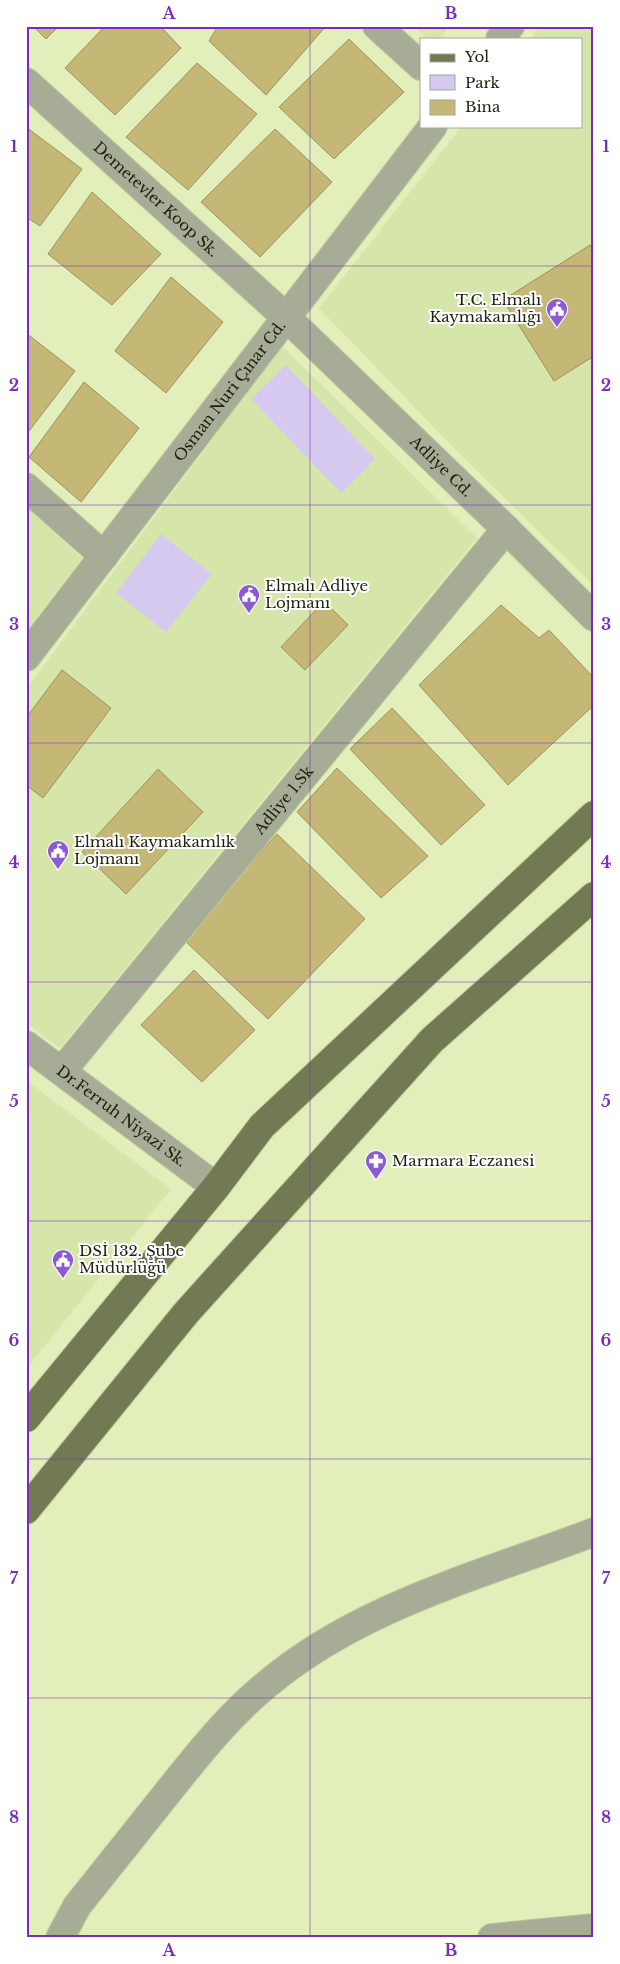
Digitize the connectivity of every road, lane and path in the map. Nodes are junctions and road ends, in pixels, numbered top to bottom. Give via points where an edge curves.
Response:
1 (377, 26) edge
2 (510, 26) edge
3 (501, 38) edge
4 (420, 65) edge
5 (26, 82) edge
6 (431, 128) edge
7 (287, 318) junction
8 (26, 487) edge
9 (506, 529) junction
10 (104, 556) junction
11 (594, 617) edge
12 (26, 658) edge
13 (594, 815) edge
14 (594, 896) edge
15 (26, 1044) edge
16 (62, 1072) junction
17 (216, 1187) junction
18 (26, 1418) edge
19 (26, 1510) edge
20 (594, 1532) edge
21 (594, 1928) edge
22 (60, 1938) edge
23 (492, 1938) edge

1 - 4 street
2 - 3 street
5 - 7 street, Demetevler Koop Sk.
6 - 7 street, Osman Nuri Çınar Cd.
7 - 9 street, Adliye Cd.
7 - 10 street, Osman Nuri Çınar Cd.
8 - 10 street
9 - 11 street, Adliye Cd.
9 - 16 street, Adliye 1.Sk
10 - 12 street, Osman Nuri Çınar Cd.
13 - 17 main road via 262,1126
14 - 19 main road via 432,1040 186,1313
15 - 16 street, Dr.Ferruh Niyazi Sk.
16 - 17 street, Dr.Ferruh Niyazi Sk.
17 - 18 main road
20 - 22 street via 414,1598 363,1621 312,1651 266,1684 219,1727 77,1906
21 - 23 street

